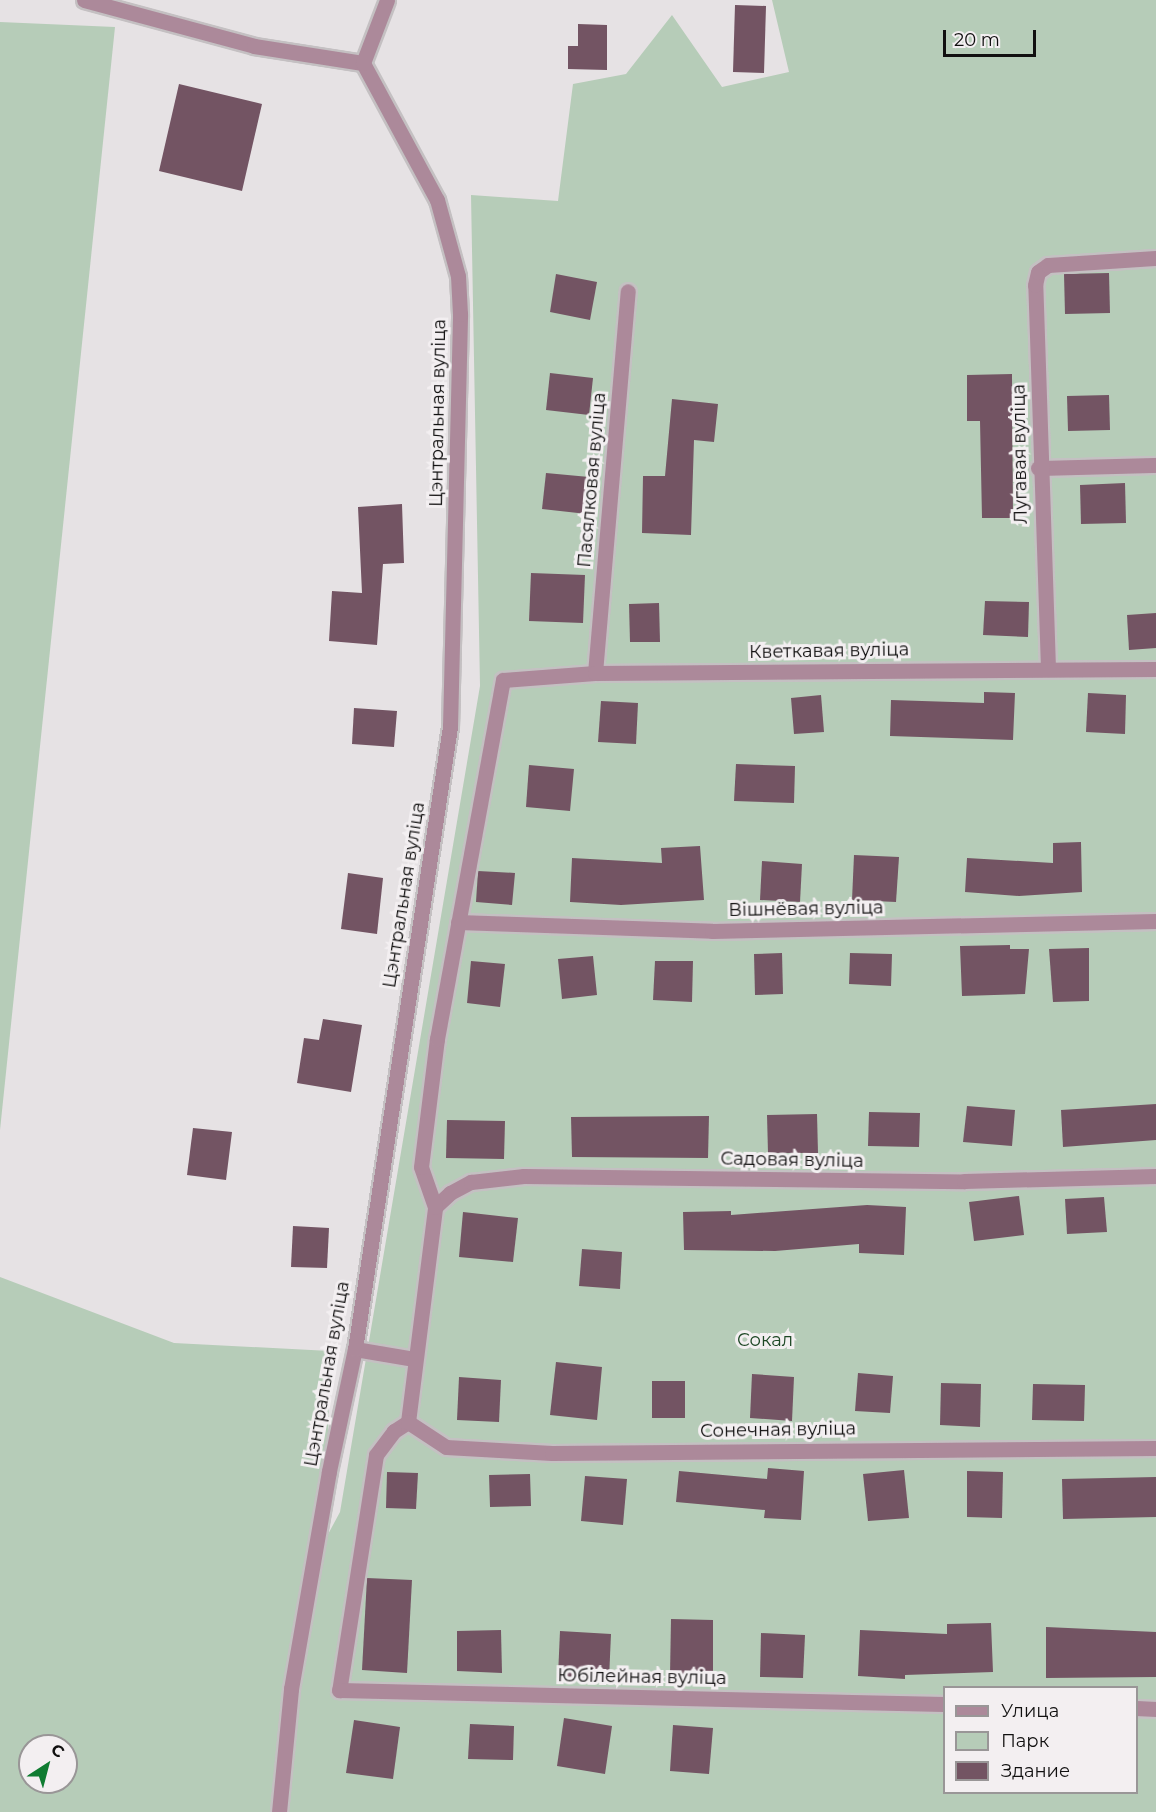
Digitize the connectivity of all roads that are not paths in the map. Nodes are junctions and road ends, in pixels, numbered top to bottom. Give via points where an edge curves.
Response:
1 (84, 0) edge
2 (387, 0) edge
3 (363, 63) junction
4 (1156, 258) edge
5 (628, 291) dead end
6 (1156, 465) edge
7 (1038, 468) junction
8 (1048, 668) junction
9 (1156, 669) edge
10 (595, 673) junction
11 (1156, 921) edge
12 (458, 922) junction
13 (1156, 1176) edge
14 (435, 1208) junction
15 (355, 1349) junction
16 (414, 1359) junction
17 (408, 1422) junction
18 (1156, 1448) edge
19 (943, 1704) edge
20 (1138, 1708) edge
21 (1156, 1709) edge
22 (279, 1812) edge

1 - 3 street via 254,46
2 - 3 street
3 - 15 street, Цэнтральная вуліца via 436,200 449,235 460,314 450,726
4 - 7 street, Лугавая вуліца via 1068,261 1048,265 1038,272
5 - 10 street, Пасялковая вуліца
6 - 7 street
7 - 8 street, Лугавая вуліца
8 - 9 street, Кветкавая вуліца
8 - 10 street, Кветкавая вуліца
10 - 12 street, Кветкавая вуліца via 503,680
11 - 12 street, Вішнёвая вуліца via 712,931
12 - 14 street via 421,1167
13 - 14 street, Садовая вуліца via 964,1181 524,1176 471,1182 450,1193
14 - 16 street
15 - 16 street
15 - 22 street, Цэнтральная вуліца via 291,1689
16 - 17 street
17 - 18 street, Сонечная вуліца via 446,1447 552,1453
17 - 19 street, Юбілейная вуліца via 394,1431 376,1455 339,1690
20 - 21 street

